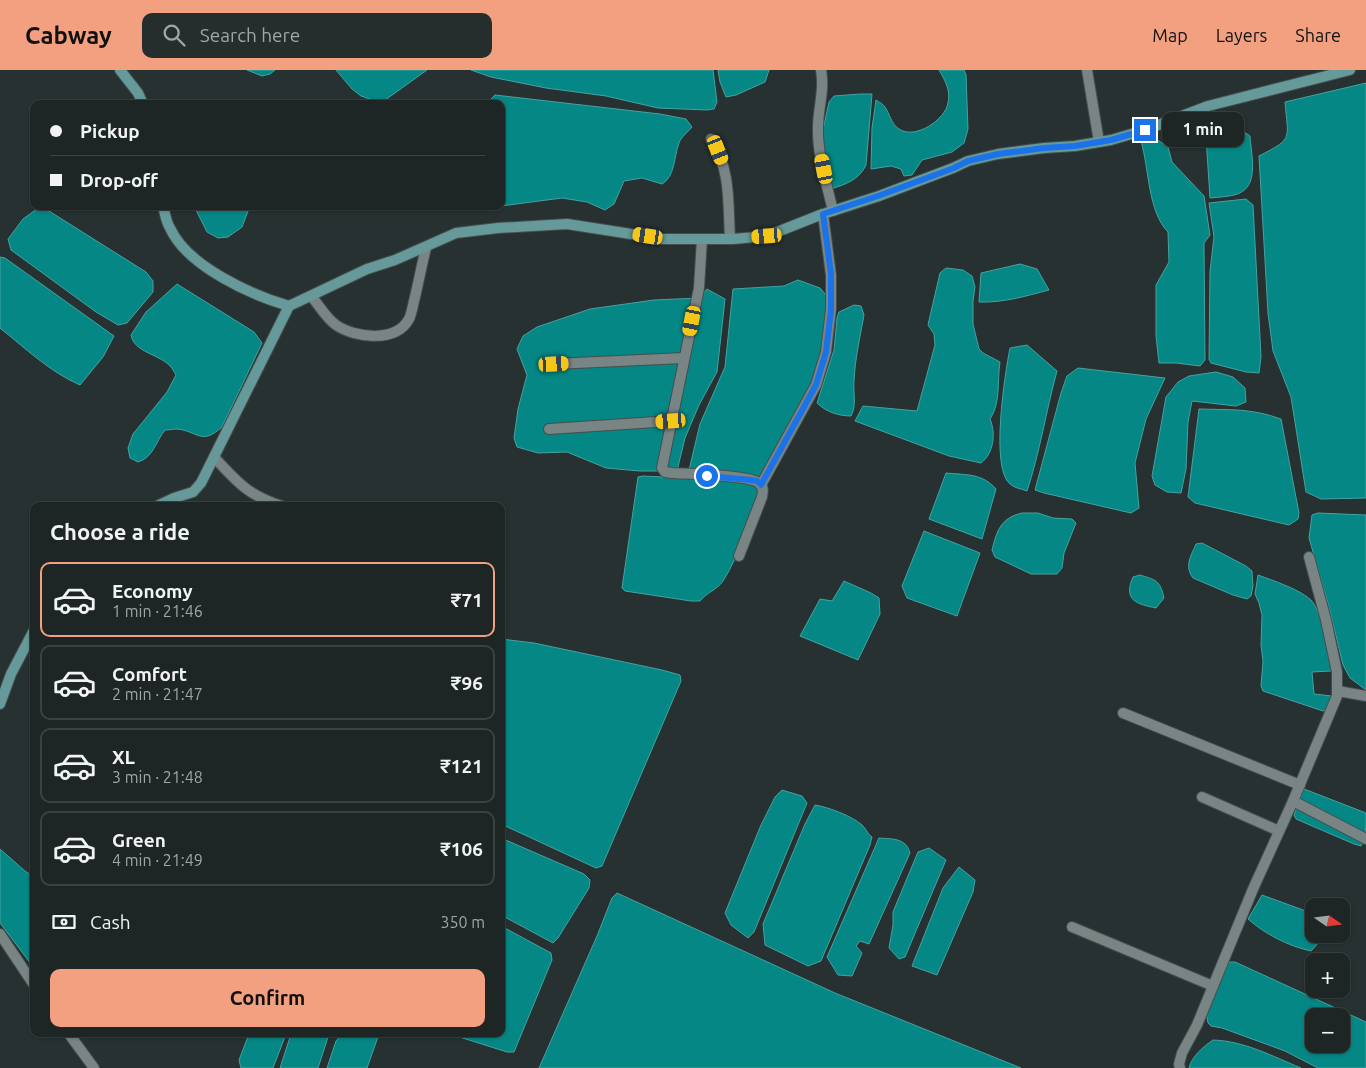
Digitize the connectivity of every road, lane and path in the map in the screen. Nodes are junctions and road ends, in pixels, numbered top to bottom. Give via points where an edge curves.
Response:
1 (120, 70) edge
2 (821, 70) edge
3 (1087, 70) edge
4 (1350, 70) edge
5 (141, 100) edge
6 (711, 139) dead end
7 (1099, 142) junction
8 (164, 210) edge
9 (833, 211) junction
10 (823, 214) junction
11 (702, 239) junction
12 (730, 239) junction
13 (426, 248) junction
14 (311, 296) junction
15 (289, 306) junction
16 (684, 358) junction
17 (554, 364) dead end
18 (671, 421) junction
19 (550, 429) dead end
20 (214, 457) junction
21 (761, 485) junction
22 (166, 502) edge
23 (268, 502) edge
24 (739, 556) dead end
25 (1309, 557) dead end
26 (30, 638) edge
27 (1338, 691) junction
28 (1366, 696) edge
29 (0, 704) edge
30 (1124, 713) dead end
31 (1300, 785) junction
32 (1202, 796) dead end
33 (1293, 801) junction
34 (1279, 831) junction
35 (1366, 839) edge
36 (1072, 927) dead end
37 (0, 934) edge
38 (30, 979) edge
39 (1213, 986) junction
40 (71, 1037) edge
41 (94, 1068) edge
42 (1180, 1068) edge

1 - 5 main road
2 - 9 street via 823,92 818,140
3 - 7 street
4 - 7 main road via 1208,106 1145,130
6 - 12 street via 724,164
7 - 9 main road via 968,161
8 - 15 main road via 170,229 185,250 201,264 218,276
9 - 10 main road
10 - 12 main road via 767,236
10 - 21 street via 831,274 826,352 816,385
11 - 12 main road
11 - 13 main road via 663,239 567,224 456,234
11 - 16 street via 698,288
13 - 14 main road via 367,269
13 - 14 street via 410,318 388,335 352,334 334,324
14 - 15 main road
15 - 20 main road
16 - 17 street
16 - 18 street
18 - 19 street
18 - 21 street via 662,463 665,472 742,478
20 - 22 main road via 193,492
20 - 23 street via 240,485
21 - 24 street via 762,497
25 - 27 street via 1326,620
26 - 29 main road
27 - 28 street
27 - 31 street
30 - 31 street
31 - 33 street
32 - 34 street
33 - 34 street
33 - 35 street
34 - 39 street
36 - 39 street
37 - 38 street
39 - 42 street via 1182,1053
40 - 41 street

